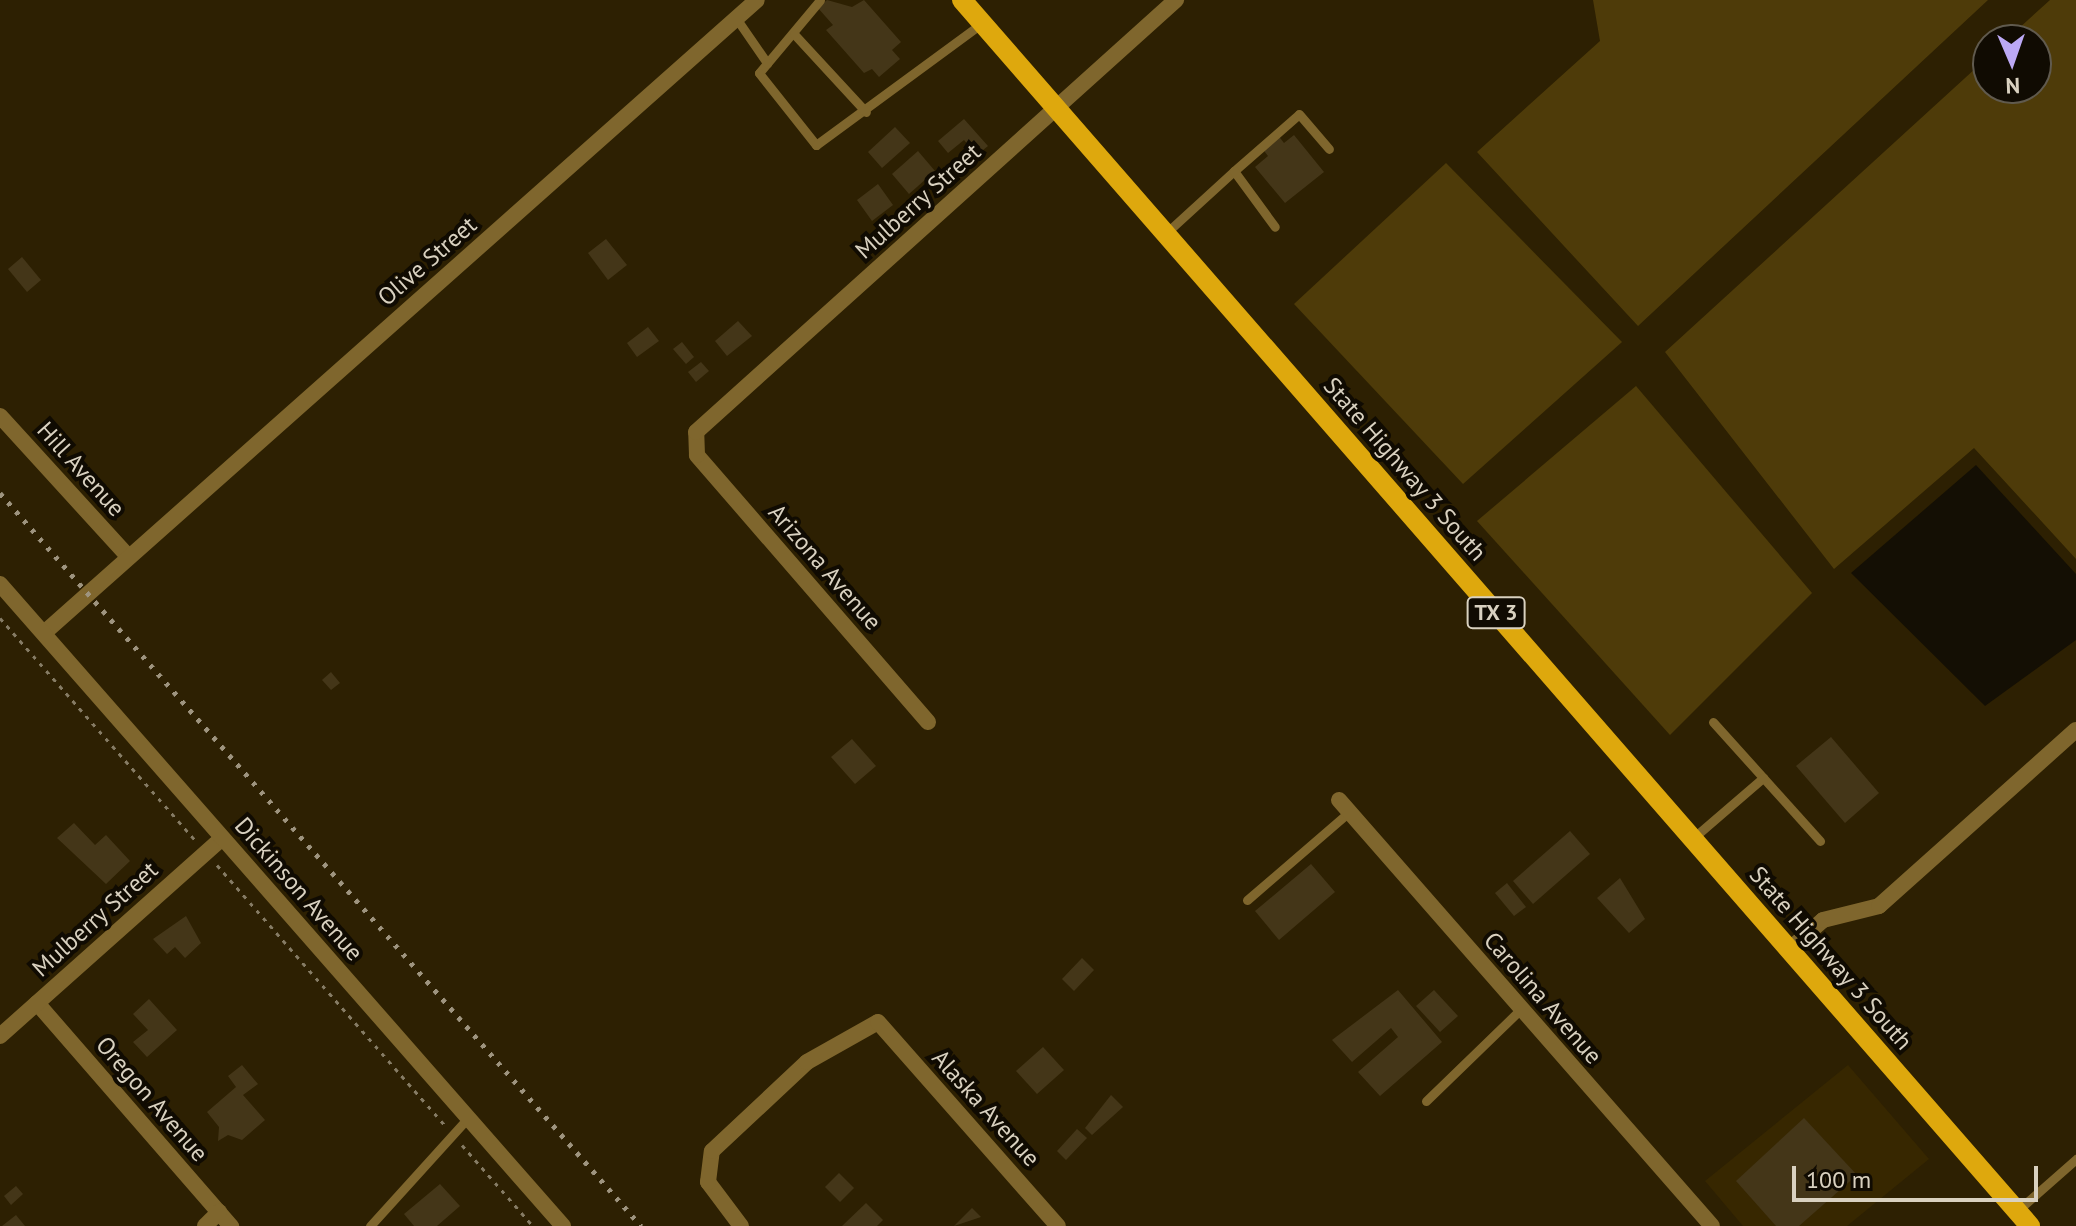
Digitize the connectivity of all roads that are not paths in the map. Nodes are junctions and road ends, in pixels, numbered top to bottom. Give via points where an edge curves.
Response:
1 (757, 0) edge
2 (820, 0) edge
3 (962, 0) edge
4 (1176, 0) edge
5 (736, 18) junction
6 (982, 23) junction
7 (794, 34) junction
8 (767, 63) junction
9 (1055, 107) junction
10 (866, 112) junction
11 (1329, 149) dead end
12 (1234, 171) junction
13 (1275, 227) dead end
14 (1165, 234) junction
15 (0, 416) edge
16 (696, 439) joint
17 (126, 554) junction
18 (0, 584) edge
19 (44, 633) junction
20 (928, 722) dead end
21 (1713, 722) dead end
22 (2076, 730) edge
23 (1763, 778) junction
24 (1344, 806) joint
25 (222, 838) junction
26 (1692, 839) junction
27 (1820, 841) dead end
28 (1247, 900) dead end
29 (1789, 950) junction
30 (37, 1003) junction
31 (1520, 1010) junction
32 (0, 1036) edge
33 (1426, 1101) dead end
34 (468, 1118) junction
35 (2076, 1159) edge
36 (219, 1212) junction
37 (2024, 1219) edge
38 (205, 1226) edge
39 (231, 1226) edge
40 (370, 1226) edge
41 (563, 1226) edge
42 (741, 1226) edge
43 (1058, 1226) edge
44 (1712, 1226) edge

1 - 5 street, Olive Street
2 - 7 lane
3 - 6 main road, State Highway 3 South / TX 3
4 - 9 street, Mulberry Street
5 - 8 lane
5 - 17 street, Olive Street
6 - 9 main road, State Highway 3 South / TX 3
6 - 10 lane
7 - 8 lane
7 - 10 lane
8 - 10 lane via 761,81 816,145
9 - 14 main road, State Highway 3 South / TX 3
9 - 16 street, Mulberry Street via 920,236 726,400
11 - 12 lane via 1299,114
12 - 13 lane
12 - 14 lane
14 - 26 main road, State Highway 3 South / TX 3
15 - 17 street, Hill Avenue
16 - 20 street, Arizona Avenue via 697,455
17 - 19 street, Olive Street
18 - 19 street, Dickinson Avenue
19 - 25 street, Dickinson Avenue
21 - 23 lane
22 - 29 street via 1879,906 1823,920
23 - 26 lane
23 - 27 lane
24 - 28 lane
24 - 31 street, Carolina Avenue
25 - 30 street, Mulberry Street
25 - 34 street, Dickinson Avenue
26 - 29 main road, State Highway 3 South / TX 3
29 - 37 main road, State Highway 3 South / TX 3
30 - 32 street, Mulberry Street
30 - 36 street, Oregon Avenue
31 - 33 lane
31 - 44 street, Carolina Avenue
34 - 40 lane
34 - 41 street, Dickinson Avenue
35 - 37 lane
36 - 38 street
36 - 39 street, Oregon Avenue
42 - 43 street, Alaska Avenue via 708,1182 712,1151 807,1062 878,1022

